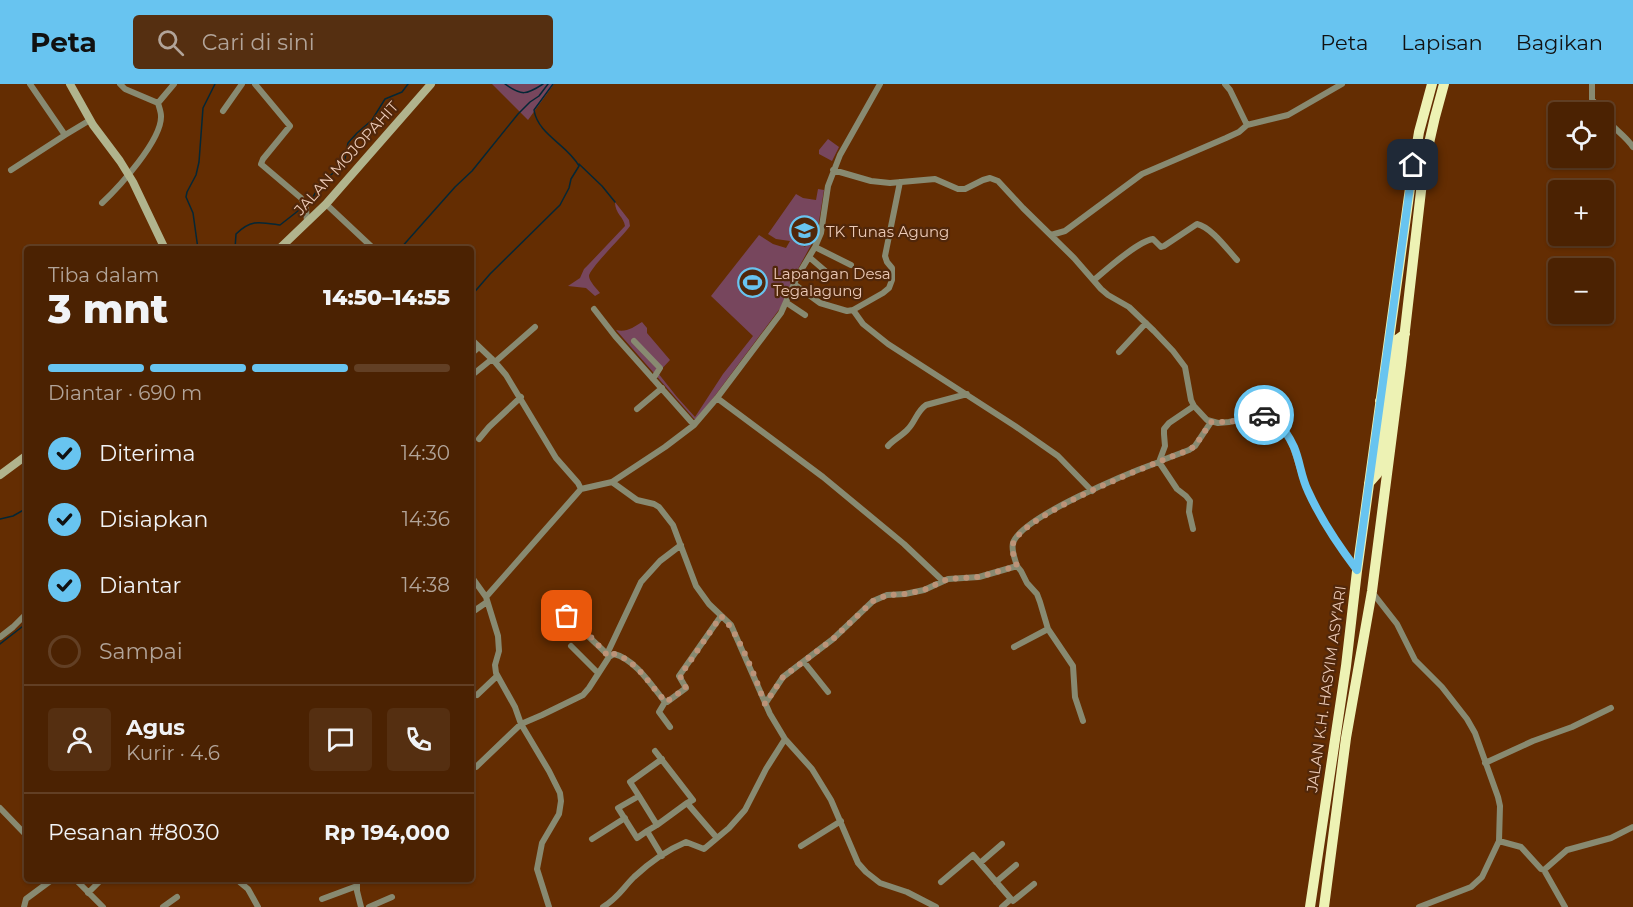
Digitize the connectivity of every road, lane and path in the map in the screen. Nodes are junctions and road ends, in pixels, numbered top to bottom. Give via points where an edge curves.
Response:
1 (30, 84) edge
2 (70, 84) edge
3 (120, 84) edge
4 (174, 84) edge
5 (242, 84) edge
6 (431, 84) edge
7 (880, 84) edge
8 (1224, 84) edge
9 (1342, 84) edge
10 (1432, 84) edge
11 (1444, 84) edge
12 (1592, 84) edge
13 (258, 85) edge
14 (1594, 102) edge
15 (158, 103) junction
16 (223, 111) dead end
17 (90, 120) junction
18 (1247, 125) junction
19 (1614, 127) edge
20 (65, 135) junction
21 (1633, 147) edge
22 (11, 170) dead end
23 (833, 170) junction
24 (128, 174) junction
25 (900, 182) junction
26 (102, 203) dead end
27 (326, 204) junction
28 (307, 222) junction
29 (1051, 235) junction
30 (164, 246) edge
31 (282, 246) edge
32 (371, 246) edge
33 (815, 248) junction
34 (809, 257) junction
35 (1237, 260) dead end
36 (851, 265) dead end
37 (831, 275) dead end
38 (1094, 280) junction
39 (794, 284) junction
40 (787, 303) junction
41 (594, 309) dead end
42 (853, 310) junction
43 (805, 315) dead end
44 (1146, 323) junction
45 (535, 327) dead end
46 (1405, 333) junction
47 (634, 341) dead end
48 (474, 342) edge
49 (480, 347) junction
50 (474, 352) edge
51 (1119, 352) dead end
52 (494, 361) junction
53 (474, 374) edge
54 (653, 379) junction
55 (662, 388) junction
56 (967, 394) junction
57 (521, 397) junction
58 (717, 398) junction
59 (1380, 400) junction
60 (1194, 406) junction
61 (637, 409) dead end
62 (1211, 422) junction
63 (694, 425) junction
64 (1393, 426) junction
65 (479, 439) dead end
66 (888, 446) dead end
67 (24, 457) edge
68 (1159, 462) junction
69 (0, 475) edge
70 (612, 482) junction
71 (1369, 483) junction
72 (581, 489) junction
73 (1092, 491) junction
74 (1193, 529) dead end
75 (681, 545) junction
76 (1017, 566) junction
77 (1357, 570) junction
78 (474, 580) edge
79 (943, 581) junction
80 (1372, 591) junction
81 (487, 599) junction
82 (474, 610) edge
83 (567, 616) dead end
84 (721, 616) junction
85 (23, 617) dead end
86 (1048, 629) junction
87 (0, 638) edge
88 (571, 646) dead end
89 (1014, 647) dead end
90 (608, 655) junction
91 (804, 662) junction
92 (598, 673) junction
93 (497, 676) junction
94 (828, 692) dead end
95 (477, 695) dead end
96 (665, 702) junction
97 (765, 704) junction
98 (1611, 708) dead end
99 (1083, 721) dead end
100 (521, 724) junction
101 (670, 727) dead end
102 (785, 739) junction
103 (655, 750) dead end
104 (662, 759) junction
105 (1485, 763) junction
106 (474, 767) edge
107 (639, 796) junction
108 (687, 803) junction
109 (0, 808) edge
110 (625, 818) junction
111 (841, 821) junction
112 (657, 825) junction
113 (1633, 827) edge
114 (647, 831) junction
115 (24, 833) edge
116 (717, 838) junction
117 (592, 839) dead end
118 (1499, 842) junction
119 (1002, 844) dead end
120 (801, 846) dead end
121 (662, 856) junction
122 (980, 863) junction
123 (1016, 865) dead end
124 (1544, 870) junction
125 (48, 882) edge
126 (78, 882) edge
127 (99, 882) edge
128 (240, 882) edge
129 (941, 882) dead end
130 (996, 882) junction
131 (357, 883) edge
132 (1034, 884) dead end
133 (88, 893) junction
134 (177, 897) dead end
135 (392, 897) dead end
136 (322, 898) dead end
137 (1011, 899) junction
138 (24, 907) edge
139 (103, 907) edge
140 (163, 907) edge
141 (258, 907) edge
142 (361, 907) edge
143 (369, 907) edge
144 (549, 907) edge
145 (603, 907) edge
146 (936, 907) edge
147 (1002, 907) edge
148 (1310, 907) edge
149 (1324, 907) edge
150 (1419, 907) edge
151 (1565, 907) edge

1 - 20 street
2 - 17 street
3 - 15 street
4 - 15 street
5 - 16 street
6 - 27 street, JALAN MOJOPAHIT
7 - 23 street
8 - 18 street
9 - 18 street via 1288,115
10 - 59 highway, JALAN K.H. HASYIM ASY'ARI via 1419,132
11 - 46 highway, JALAN K.H. HASYIM ASY'ARI via 1424,165
12 - 14 street
13 - 28 street via 290,126 261,164 305,205
15 - 24 street via 161,118 157,131 144,156
17 - 20 street
17 - 24 street
18 - 29 street via 1142,174 1065,231
19 - 21 street
20 - 22 street
23 - 25 street via 871,181
23 - 33 street
24 - 26 street
24 - 30 street
25 - 29 street via 935,179 952,188 965,189 995,179
25 - 42 street via 885,256 892,268 892,280 883,294
27 - 28 street, JALAN MOJOPAHIT
27 - 32 street
28 - 31 street, JALAN MOJOPAHIT
29 - 38 street
33 - 34 street
33 - 36 street
34 - 37 street
34 - 39 street
35 - 38 street via 1208,229 1197,224 1161,247 1153,239 1144,241
38 - 44 street
39 - 40 street
39 - 42 street via 820,303
40 - 43 street
40 - 58 street
41 - 54 street
42 - 56 street via 863,324 888,344
44 - 51 street
44 - 60 street via 1185,367
45 - 52 street
46 - 59 highway via 1395,345 1386,410 1382,410
46 - 64 highway, JALAN K.H. HASYIM ASY'ARI
47 - 54 street via 660,368
48 - 49 street
49 - 50 street
49 - 52 street
52 - 53 street
52 - 57 street
54 - 55 street
55 - 61 street
55 - 63 street
56 - 66 street via 926,405 910,428
56 - 73 street via 1058,456
57 - 65 street
57 - 72 street via 556,458
58 - 63 street
58 - 79 street via 823,477
59 - 71 highway, JALAN K.H. HASYIM ASY'ARI
60 - 62 street
60 - 68 street via 1164,429 1166,446
62 - 68 street via 1195,446
62 - 77 street via 1273,416 1294,447 1303,479 1326,525
63 - 70 street
64 - 71 highway via 1387,417 1377,474
64 - 80 highway, JALAN K.H. HASYIM ASY'ARI
67 - 69 street
68 - 73 street
68 - 74 street via 1190,501
70 - 72 street
70 - 75 street via 638,500 659,507
71 - 77 highway, JALAN K.H. HASYIM ASY'ARI
72 - 81 street
73 - 76 street via 1021,531 1012,544
75 - 84 street via 696,586
75 - 90 street via 641,582
76 - 79 street via 979,577
76 - 86 street via 1037,594
77 - 148 highway, JALAN K.H. HASYIM ASY'ARI
78 - 81 street
79 - 91 street via 924,590 873,601
80 - 105 street via 1415,660 1467,718
80 - 149 highway, JALAN K.H. HASYIM ASY'ARI via 1346,738
81 - 82 street
81 - 93 street via 498,636
83 - 90 street
84 - 96 street via 680,676 686,688
84 - 97 street via 733,630
85 - 87 street
86 - 89 street
86 - 99 street via 1073,666
88 - 92 street
90 - 92 street
90 - 96 street via 625,658 634,665
91 - 94 street
91 - 97 street via 783,677
92 - 100 street via 582,694
93 - 95 street
93 - 100 street
96 - 101 street via 659,712
97 - 102 street
98 - 105 street
100 - 106 street
100 - 144 street via 560,793 559,814 543,843 537,868
102 - 111 street via 812,769
102 - 116 street via 745,810
103 - 104 street
104 - 107 street via 630,782
104 - 108 street via 693,800
105 - 118 street via 1500,806
107 - 110 street via 618,808
107 - 112 street
108 - 112 street
108 - 116 street
109 - 115 street
110 - 114 street via 637,838
110 - 117 street
111 - 120 street
111 - 146 street via 858,863 866,872 880,883
112 - 114 street
113 - 124 street via 1611,838 1567,850
114 - 121 street
116 - 121 street via 704,849 686,842
118 - 124 street via 1521,847
118 - 150 street via 1475,885
119 - 122 street
121 - 145 street
122 - 129 street via 973,855
122 - 130 street
123 - 130 street
124 - 151 street
125 - 138 street via 26,899
126 - 133 street
127 - 133 street
128 - 141 street
130 - 137 street
131 - 136 street
131 - 142 street
132 - 137 street via 1013,902
133 - 139 street
134 - 140 street
135 - 143 street
137 - 147 street

